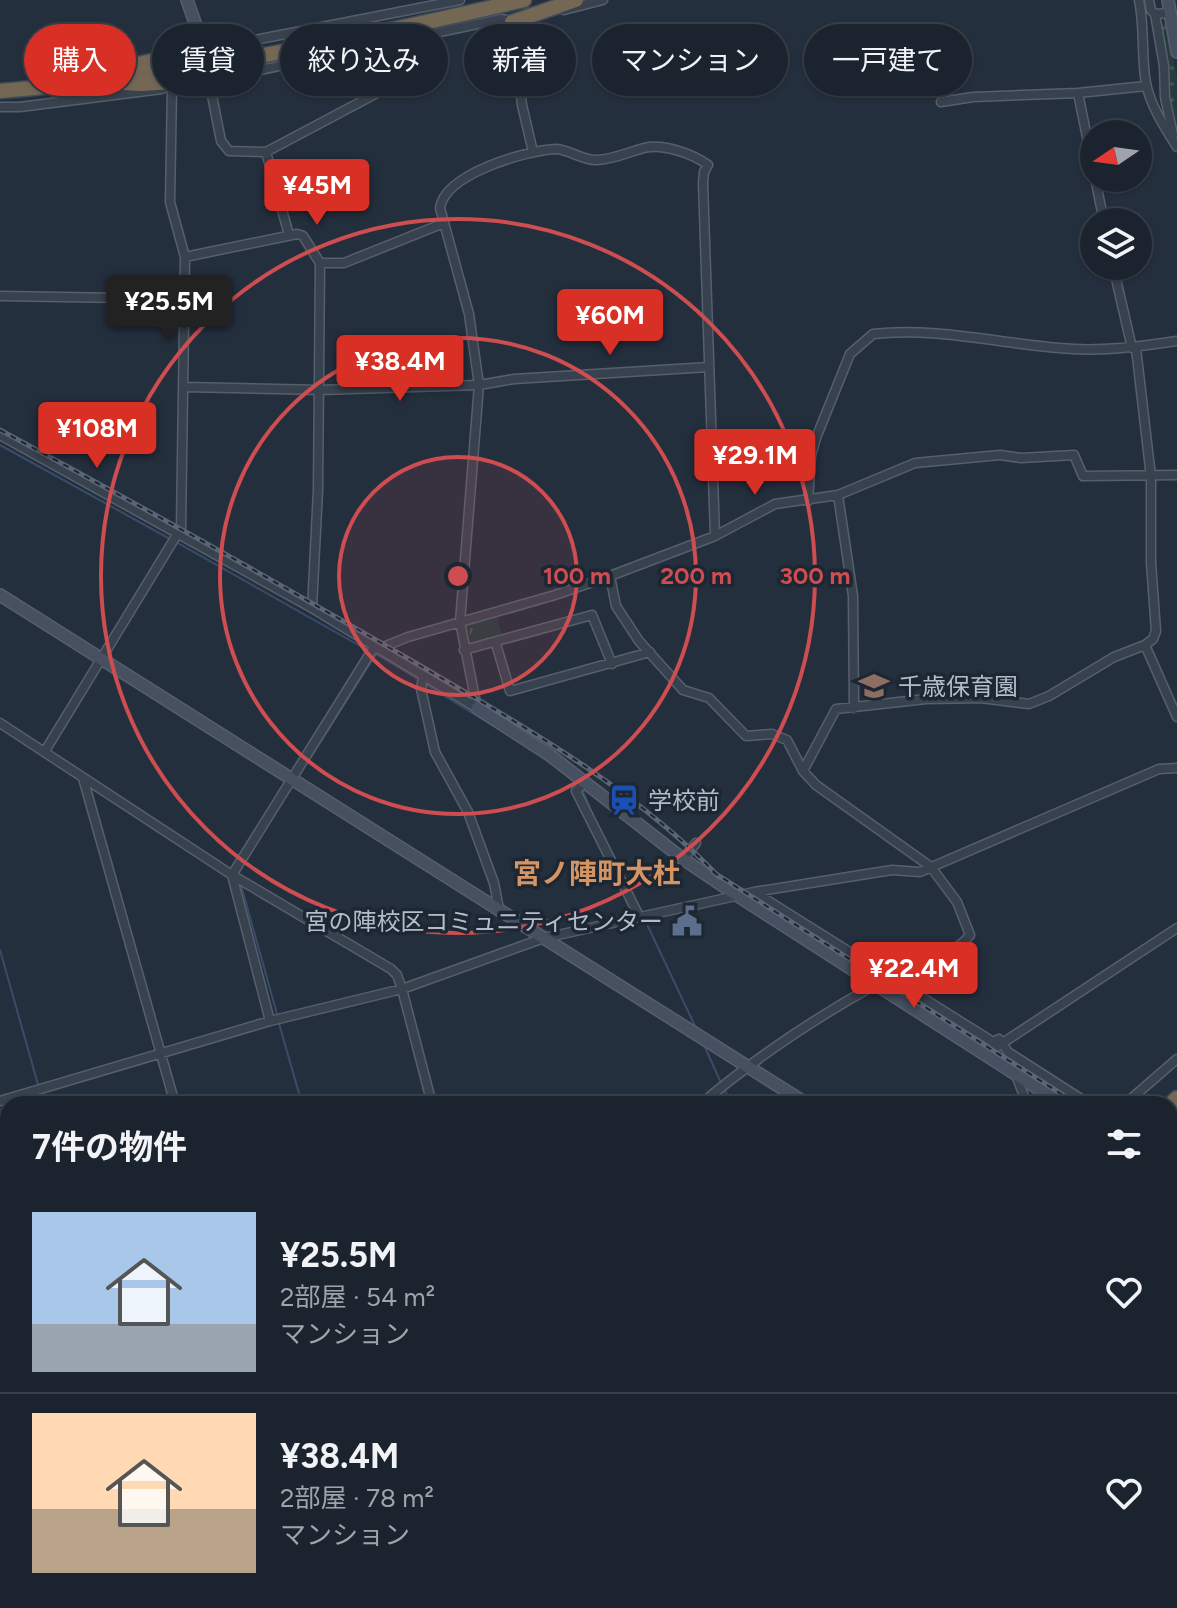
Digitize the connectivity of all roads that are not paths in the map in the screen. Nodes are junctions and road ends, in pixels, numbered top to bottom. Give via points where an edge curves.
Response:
1 (187, 0) edge
2 (460, 0) edge
3 (524, 0) edge
4 (576, 0) edge
5 (603, 0) edge
6 (1139, 0) edge
7 (1149, 0) edge
8 (1169, 6) edge
9 (1155, 14) junction
10 (512, 22) junction
11 (195, 24) edge
12 (448, 31) edge
13 (264, 40) edge
14 (1177, 52) edge
15 (136, 76) edge
16 (1146, 86) junction
17 (24, 89) edge
18 (152, 90) edge
19 (0, 91) edge
20 (1078, 93) junction
21 (172, 96) edge
22 (213, 96) edge
23 (372, 96) edge
24 (941, 102) dead end
25 (0, 107) edge
26 (1083, 120) edge
27 (1177, 147) edge
28 (266, 152) junction
29 (533, 152) junction
30 (444, 223) junction
31 (289, 235) junction
32 (185, 257) junction
33 (320, 263) junction
34 (1117, 280) edge
35 (0, 296) edge
36 (185, 299) junction
37 (1177, 341) edge
38 (1134, 348) junction
39 (709, 367) junction
40 (479, 385) junction
41 (185, 387) junction
42 (320, 390) junction
43 (0, 435) edge
44 (1177, 475) edge
45 (1151, 477) junction
46 (838, 495) junction
47 (808, 501) junction
48 (179, 533) junction
49 (715, 536) junction
50 (610, 576) junction
51 (0, 595) edge
52 (312, 608) junction
53 (460, 622) junction
54 (496, 644) junction
55 (1145, 645) junction
56 (376, 648) junction
57 (464, 650) junction
58 (650, 652) junction
59 (100, 658) junction
60 (612, 664) junction
61 (423, 677) junction
62 (477, 708) junction
63 (854, 708) junction
64 (1177, 717) edge
65 (0, 723) edge
66 (45, 751) junction
67 (1177, 768) edge
68 (803, 771) junction
69 (83, 778) junction
70 (291, 779) junction
71 (585, 782) junction
72 (696, 843) dead end
73 (683, 859) junction
74 (931, 867) junction
75 (232, 875) junction
76 (754, 892) junction
77 (738, 896) junction
78 (499, 909) junction
79 (640, 918) junction
80 (1177, 928) edge
81 (544, 938) junction
82 (892, 977) junction
83 (875, 984) junction
84 (402, 989) junction
85 (270, 1021) junction
86 (1003, 1044) junction
87 (160, 1052) junction
88 (986, 1054) junction
89 (1177, 1059) edge
90 (746, 1065) junction
91 (1015, 1073) junction
92 (16, 1096) edge
93 (173, 1096) edge
94 (430, 1096) edge
95 (710, 1096) edge
96 (794, 1096) edge
97 (1024, 1096) edge
98 (1050, 1096) edge
99 (1077, 1096) edge
100 (1134, 1096) edge

1 - 11 street
2 - 13 street
3 - 15 highway via 286,51
4 - 10 highway
5 - 10 street
6 - 16 street
7 - 9 street
8 - 9 street
8 - 14 street
9 - 27 street
10 - 12 street via 501,19
10 - 29 street
16 - 20 street
16 - 27 street
17 - 19 highway
18 - 25 street
20 - 24 street
20 - 26 street
21 - 32 street via 170,202
22 - 28 street via 221,141 229,151
23 - 28 street
28 - 31 street
29 - 30 street via 480,170 450,188 441,198
29 - 39 street via 561,150 601,160 656,146 708,165 703,183
30 - 33 street via 344,263
30 - 40 street via 469,314
31 - 32 street
31 - 33 street via 303,236
32 - 36 street
33 - 42 street
34 - 38 street
35 - 36 street
36 - 41 street
37 - 38 street
38 - 45 street
38 - 47 street via 1062,349 948,335 873,334 850,354 816,438
39 - 40 street
39 - 49 street
40 - 42 street
40 - 53 street
41 - 42 street
41 - 48 street
42 - 52 street
43 - 48 street
44 - 45 street
45 - 46 street via 1083,476 1074,455 1000,455 915,463
45 - 55 street via 1156,631
46 - 47 street
46 - 63 street via 853,596
47 - 49 street via 775,504
48 - 52 street
48 - 59 street
49 - 50 street
50 - 53 street
50 - 58 street via 626,625
51 - 59 street
52 - 56 street
53 - 56 street
53 - 57 street
54 - 57 street
54 - 60 street via 592,615
54 - 60 street via 510,691
55 - 63 street via 1029,704 940,698
55 - 64 street
56 - 61 street
56 - 70 street
57 - 62 street
58 - 60 street
58 - 68 street via 683,690 709,698 746,736 772,734 787,740
59 - 66 street
59 - 70 street
61 - 62 street
61 - 78 street via 435,752 468,812
62 - 71 street
63 - 68 street via 836,709
65 - 66 street
66 - 69 street
67 - 74 street via 1159,769
68 - 74 street
69 - 75 street
69 - 87 street
70 - 75 street
70 - 78 street
71 - 73 street
71 - 79 street via 576,791
72 - 73 street
73 - 77 street
74 - 76 street
74 - 82 street via 957,902 970,935 960,947
75 - 84 street via 391,969
75 - 85 street
76 - 77 street
76 - 82 street
77 - 79 street
77 - 83 street
78 - 81 street
79 - 81 street
80 - 86 street
81 - 84 street
81 - 90 street
82 - 83 street
82 - 86 street
83 - 88 street
83 - 90 street
84 - 85 street
84 - 94 street
85 - 87 street
86 - 88 street
86 - 99 street
87 - 92 street
87 - 93 street
88 - 91 street
89 - 100 street
90 - 95 street
90 - 96 street
91 - 97 street
91 - 98 street

